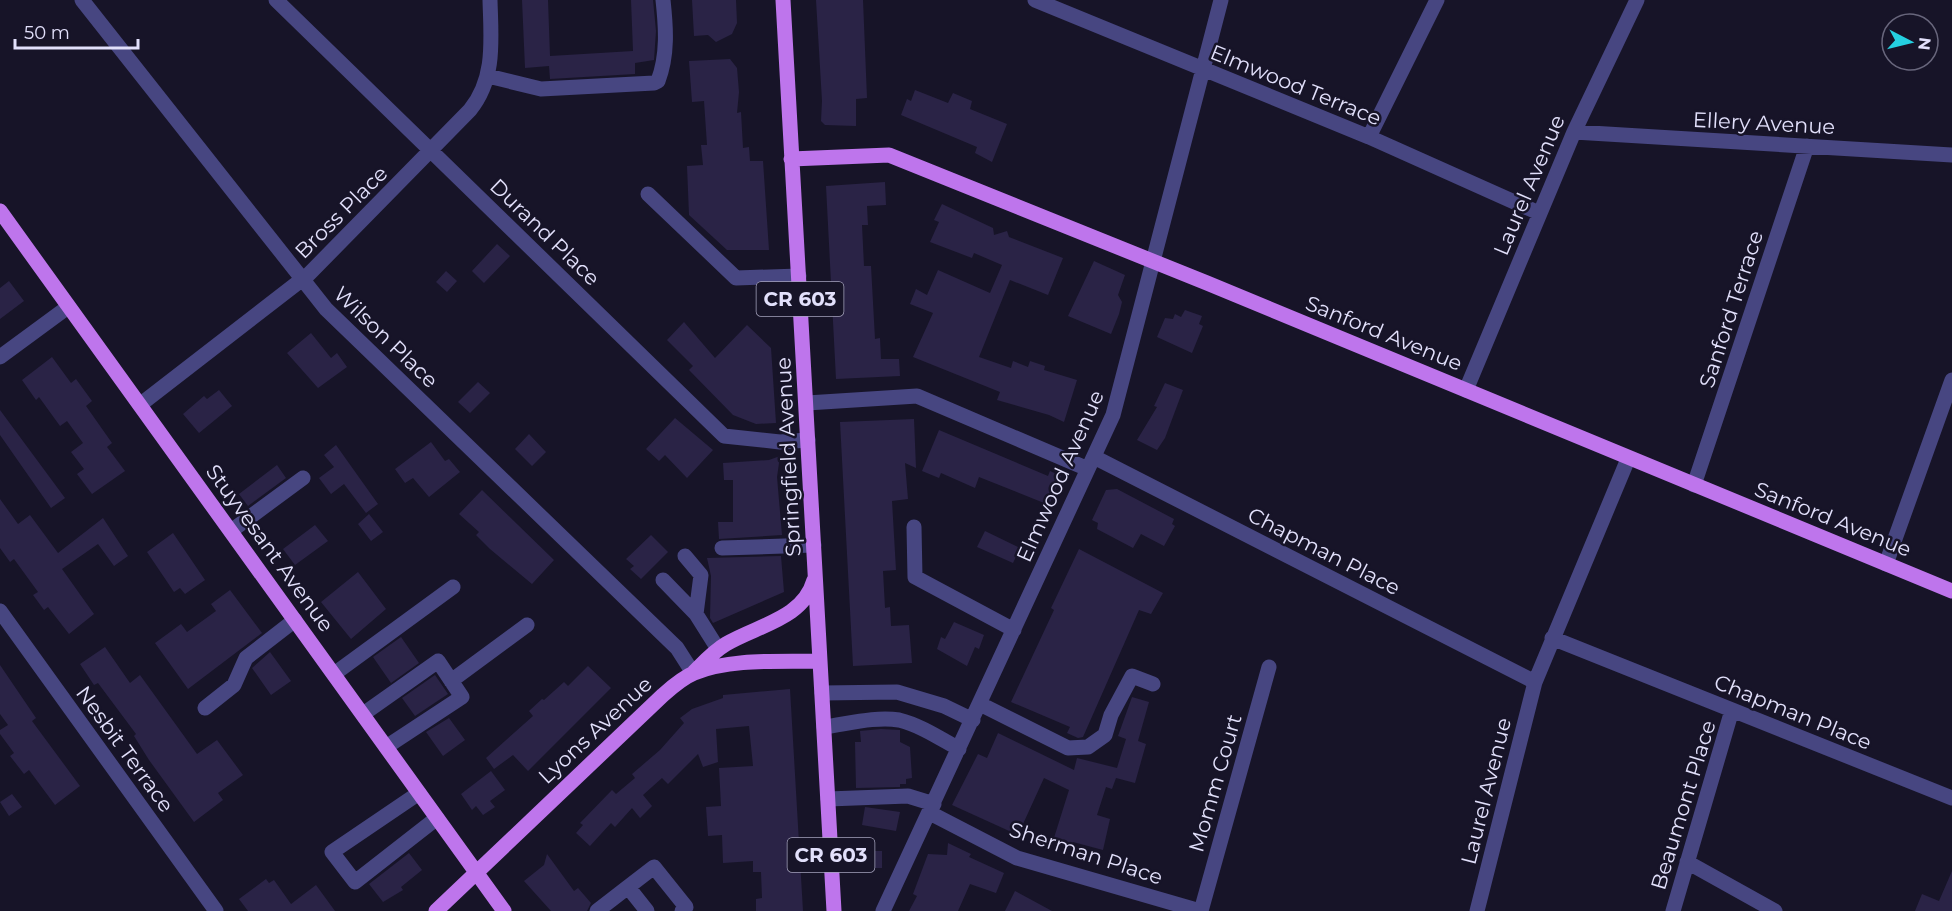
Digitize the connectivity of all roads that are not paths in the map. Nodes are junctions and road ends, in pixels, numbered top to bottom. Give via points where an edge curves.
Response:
1 (82, 0) edge
2 (276, 0) edge
3 (490, 0) edge
4 (663, 0) edge
5 (783, 0) edge
6 (1035, 0) edge
7 (1221, 0) edge
8 (1437, 0) edge
9 (1637, 0) edge
10 (1203, 69) junction
11 (488, 76) junction
12 (1574, 132) junction
13 (1369, 136) junction
14 (1807, 146) junction
15 (432, 150) junction
16 (1952, 155) edge
17 (791, 159) junction
18 (648, 194) dead end
19 (0, 211) edge
20 (1539, 213) junction
21 (1154, 262) junction
22 (799, 276) junction
23 (301, 280) junction
24 (68, 308) junction
25 (0, 357) edge
26 (1952, 381) edge
27 (1466, 390) junction
28 (807, 403) junction
29 (141, 404) junction
30 (808, 440) junction
31 (1628, 459) junction
32 (1091, 463) junction
33 (303, 478) dead end
34 (1694, 484) junction
35 (914, 527) dead end
36 (231, 531) junction
37 (814, 544) junction
38 (722, 548) dead end
39 (685, 556) dead end
40 (1886, 564) junction
41 (816, 574) junction
42 (663, 580) dead end
43 (453, 587) dead end
44 (1952, 591) edge
45 (0, 611) edge
46 (696, 614) junction
47 (295, 620) junction
48 (527, 625) dead end
49 (1014, 630) junction
50 (1552, 638) junction
51 (718, 649) junction
52 (820, 661) junction
53 (1269, 667) dead end
54 (693, 673) junction
55 (334, 674) junction
56 (451, 681) junction
57 (1535, 682) junction
58 (1153, 684) dead end
59 (822, 693) junction
60 (980, 704) junction
61 (205, 708) dead end
62 (1732, 710) junction
63 (363, 714) junction
64 (973, 720) junction
65 (824, 727) junction
66 (387, 747) junction
67 (959, 749) junction
68 (419, 793) junction
69 (1952, 798) edge
70 (828, 799) junction
71 (932, 808) junction
72 (437, 818) junction
73 (1687, 862) junction
74 (476, 872) junction
75 (628, 887) junction
76 (882, 909) edge
77 (216, 911) edge
78 (436, 911) edge
79 (504, 911) edge
80 (597, 911) edge
81 (647, 911) edge
82 (682, 911) edge
83 (834, 911) edge
84 (1201, 911) edge
85 (1477, 911) edge
86 (1673, 911) edge
87 (1775, 911) edge

1 - 23 street, Wilson Place
2 - 15 street, Durand Place
3 - 11 street, Bross Place
4 - 11 street via 666,38 662,72 654,83 541,89
5 - 17 main road, Springfield Avenue / CR 603
6 - 10 street, Elmwood Terrace
7 - 10 street, Elmwood Avenue
8 - 13 street
9 - 12 street, Laurel Avenue
10 - 13 street, Elmwood Terrace
10 - 21 street, Elmwood Avenue
11 - 15 street, Bross Place via 479,99
12 - 14 street, Ellery Avenue
12 - 20 street, Laurel Avenue
13 - 20 street, Elmwood Terrace
14 - 16 street, Ellery Avenue
14 - 34 street, Sanford Terrace
15 - 23 street, Bross Place
15 - 30 street, Durand Place via 724,436 780,442
17 - 21 main road, Sanford Avenue via 890,155
17 - 22 main road, Springfield Avenue / CR 603
18 - 22 street via 736,278
19 - 24 main road, Stuyvesant Avenue
20 - 27 street, Laurel Avenue
21 - 27 main road, Sanford Avenue
21 - 32 street, Elmwood Avenue via 1113,415
22 - 28 main road, Springfield Avenue / CR 603
23 - 29 street, Bross Place
23 - 54 street, Wilson Place via 326,309 677,648
24 - 25 street
24 - 29 main road, Stuyvesant Avenue
26 - 40 street
27 - 31 main road, Sanford Avenue
28 - 30 main road, Springfield Avenue / CR 603
28 - 32 street, Chapman Place via 917,396
29 - 36 main road, Stuyvesant Avenue
30 - 37 main road, Springfield Avenue / CR 603
31 - 34 main road, Sanford Avenue
31 - 50 street
32 - 49 street, Elmwood Avenue
32 - 57 street, Chapman Place
33 - 36 street
34 - 40 main road, Sanford Avenue
35 - 49 street via 915,577
36 - 47 main road, Stuyvesant Avenue
37 - 38 street
37 - 41 main road, Springfield Avenue / CR 603
39 - 46 street via 701,575
40 - 44 main road, Sanford Avenue
41 - 51 main road via 807,598 796,609
41 - 52 main road, Springfield Avenue / CR 603
42 - 46 street
43 - 55 street
45 - 77 street, Nesbit Terrace
46 - 51 street
47 - 55 main road, Stuyvesant Avenue
47 - 61 street via 246,658 234,685
48 - 56 street
49 - 60 street, Elmwood Avenue
50 - 57 street, Laurel Avenue
50 - 62 street, Chapman Place
51 - 54 main road
52 - 54 main road, Lyons Avenue via 730,666
52 - 59 main road, Springfield Avenue / CR 603
53 - 84 street, Momm Court
54 - 74 main road, Lyons Avenue via 663,695
55 - 63 main road, Stuyvesant Avenue
56 - 63 street via 438,661
56 - 66 street via 462,697
57 - 85 street, Laurel Avenue
58 - 60 street via 1132,676 1105,735 1078,749 1068,748
59 - 64 street via 897,692 944,706
59 - 65 main road, Springfield Avenue / CR 603
60 - 64 street, Elmwood Avenue
62 - 69 street, Chapman Place
62 - 73 street, Beaumont Place
63 - 66 main road, Stuyvesant Avenue
64 - 67 street, Elmwood Avenue
65 - 67 street via 899,720
65 - 70 main road, Springfield Avenue / CR 603
66 - 68 main road, Stuyvesant Avenue
67 - 71 street, Elmwood Avenue
68 - 72 main road, Stuyvesant Avenue
68 - 72 street via 332,852 355,882
70 - 71 street, Sherman Place via 908,796
70 - 83 main road, Springfield Avenue / CR 603
71 - 76 street, Elmwood Avenue
71 - 84 street, Sherman Place via 1017,858
72 - 74 main road, Stuyvesant Avenue
73 - 86 street, Beaumont Place
73 - 87 street
74 - 78 main road, Lyons Avenue
74 - 79 main road, Stuyvesant Avenue
75 - 80 street
75 - 81 street
75 - 82 street via 654,867 686,907

